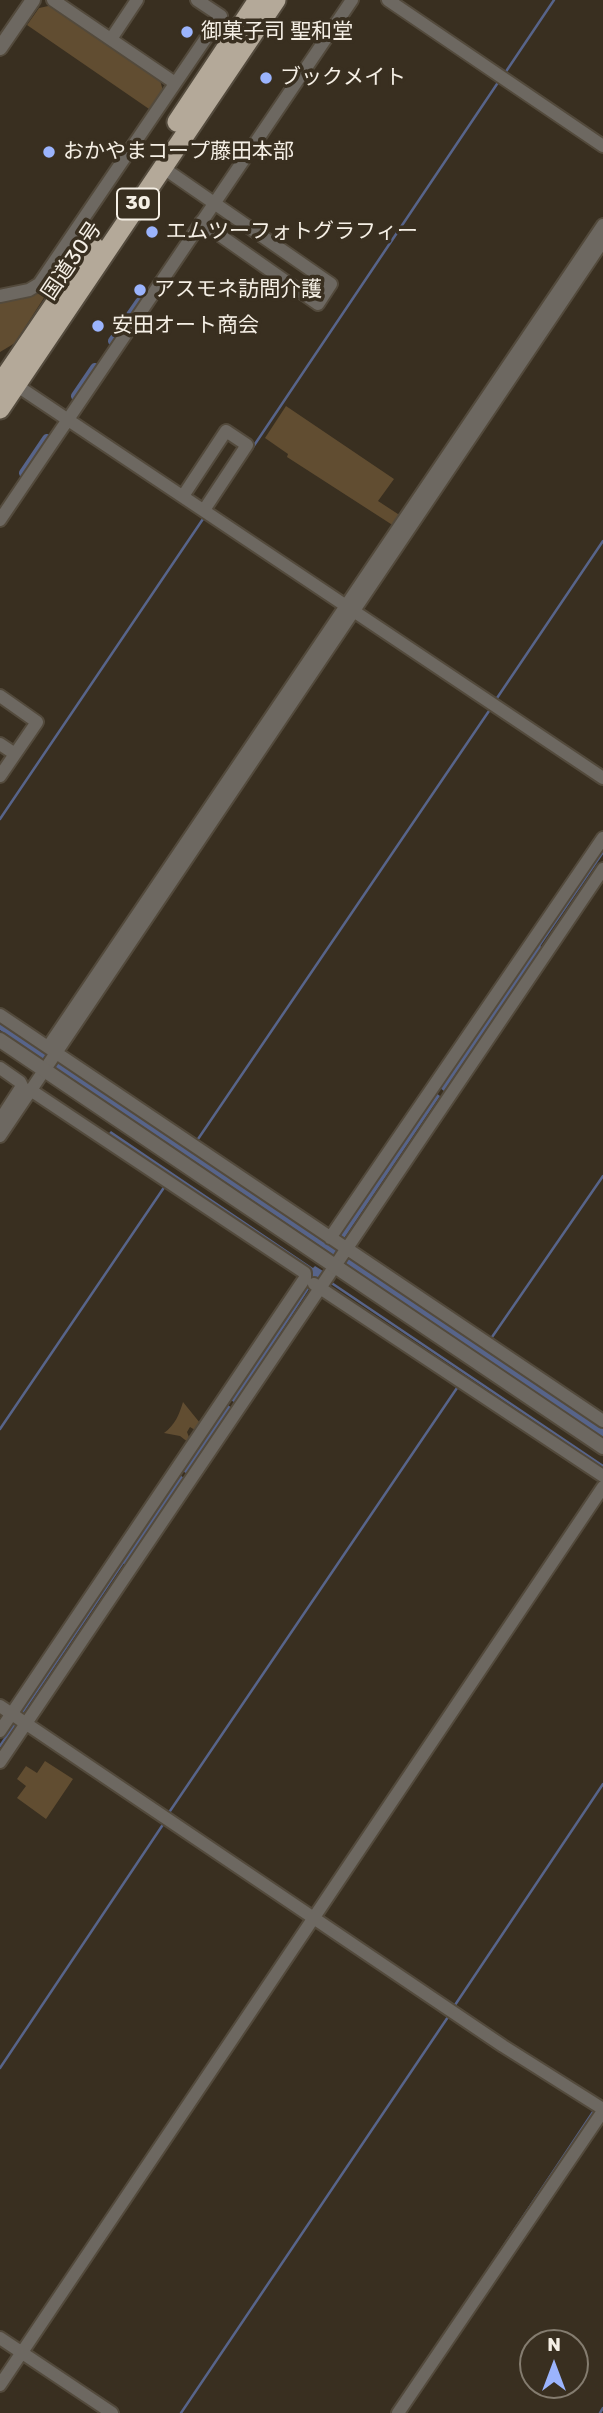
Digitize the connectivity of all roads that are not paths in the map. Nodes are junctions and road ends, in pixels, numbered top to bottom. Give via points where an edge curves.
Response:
1 (33, 0) edge
2 (53, 0) edge
3 (137, 0) edge
4 (197, 0) edge
5 (258, 0) edge
6 (276, 0) edge
7 (352, 0) edge
8 (388, 0) edge
9 (111, 39) junction
10 (0, 48) edge
11 (175, 83) junction
12 (603, 146) edge
13 (162, 167) junction
14 (214, 203) junction
15 (201, 222) junction
16 (603, 225) edge
17 (603, 241) edge
18 (0, 296) edge
19 (5, 380) edge
20 (0, 409) edge
21 (68, 419) junction
22 (183, 496) junction
23 (204, 510) junction
24 (0, 520) edge
25 (350, 607) junction
26 (0, 696) edge
27 (0, 744) edge
28 (15, 754) junction
29 (0, 776) edge
30 (603, 778) edge
31 (603, 838) edge
32 (603, 869) edge
33 (542, 942) junction
34 (0, 1015) edge
35 (0, 1040) edge
36 (0, 1068) edge
37 (39, 1075) junction
38 (440, 1092) junction
39 (0, 1119) edge
40 (107, 1128) junction
41 (0, 1136) edge
42 (328, 1264) junction
43 (603, 1422) edge
44 (603, 1447) edge
45 (602, 1479) edge
46 (0, 1706) edge
47 (19, 1718) junction
48 (0, 1731) edge
49 (0, 1762) edge
50 (311, 1916) junction
51 (600, 2108) edge
52 (0, 2338) edge
53 (19, 2351) junction
54 (0, 2385) edge
55 (112, 2413) edge
56 (398, 2413) edge

1 - 10 street
2 - 9 street
3 - 9 street
4 - 11 street via 220,16
5 - 19 highway, 国道30号 / 30
6 - 13 highway, 国道30号 / 30
7 - 14 street
8 - 12 street
9 - 11 street
11 - 18 street via 38,284
13 - 14 street
13 - 19 highway, 国道30号 / 30
14 - 15 street
14 - 15 street via 331,284 318,304
15 - 21 street
16 - 25 street
17 - 25 street
19 - 20 highway, 国道30号 / 30
19 - 21 street
21 - 22 street
21 - 24 street
22 - 23 street
22 - 23 street via 226,431 247,445
23 - 25 street
25 - 30 street
25 - 37 street via 99,978
26 - 28 street via 37,722
27 - 28 street
28 - 29 street
31 - 33 street
32 - 33 street
33 - 38 street
33 - 38 street
34 - 37 street
35 - 37 street
36 - 37 street via 20,1082
37 - 39 street
37 - 40 street
37 - 40 street
37 - 41 street
37 - 42 street
38 - 42 street
38 - 42 street
40 - 42 street
40 - 42 street via 305,1273
42 - 43 street
42 - 44 street
42 - 45 street via 461,1381
42 - 47 street
45 - 50 street
46 - 47 street
47 - 48 street
47 - 49 street
47 - 50 street
50 - 51 street
50 - 53 street
51 - 56 street
52 - 53 street
53 - 54 street
53 - 55 street

